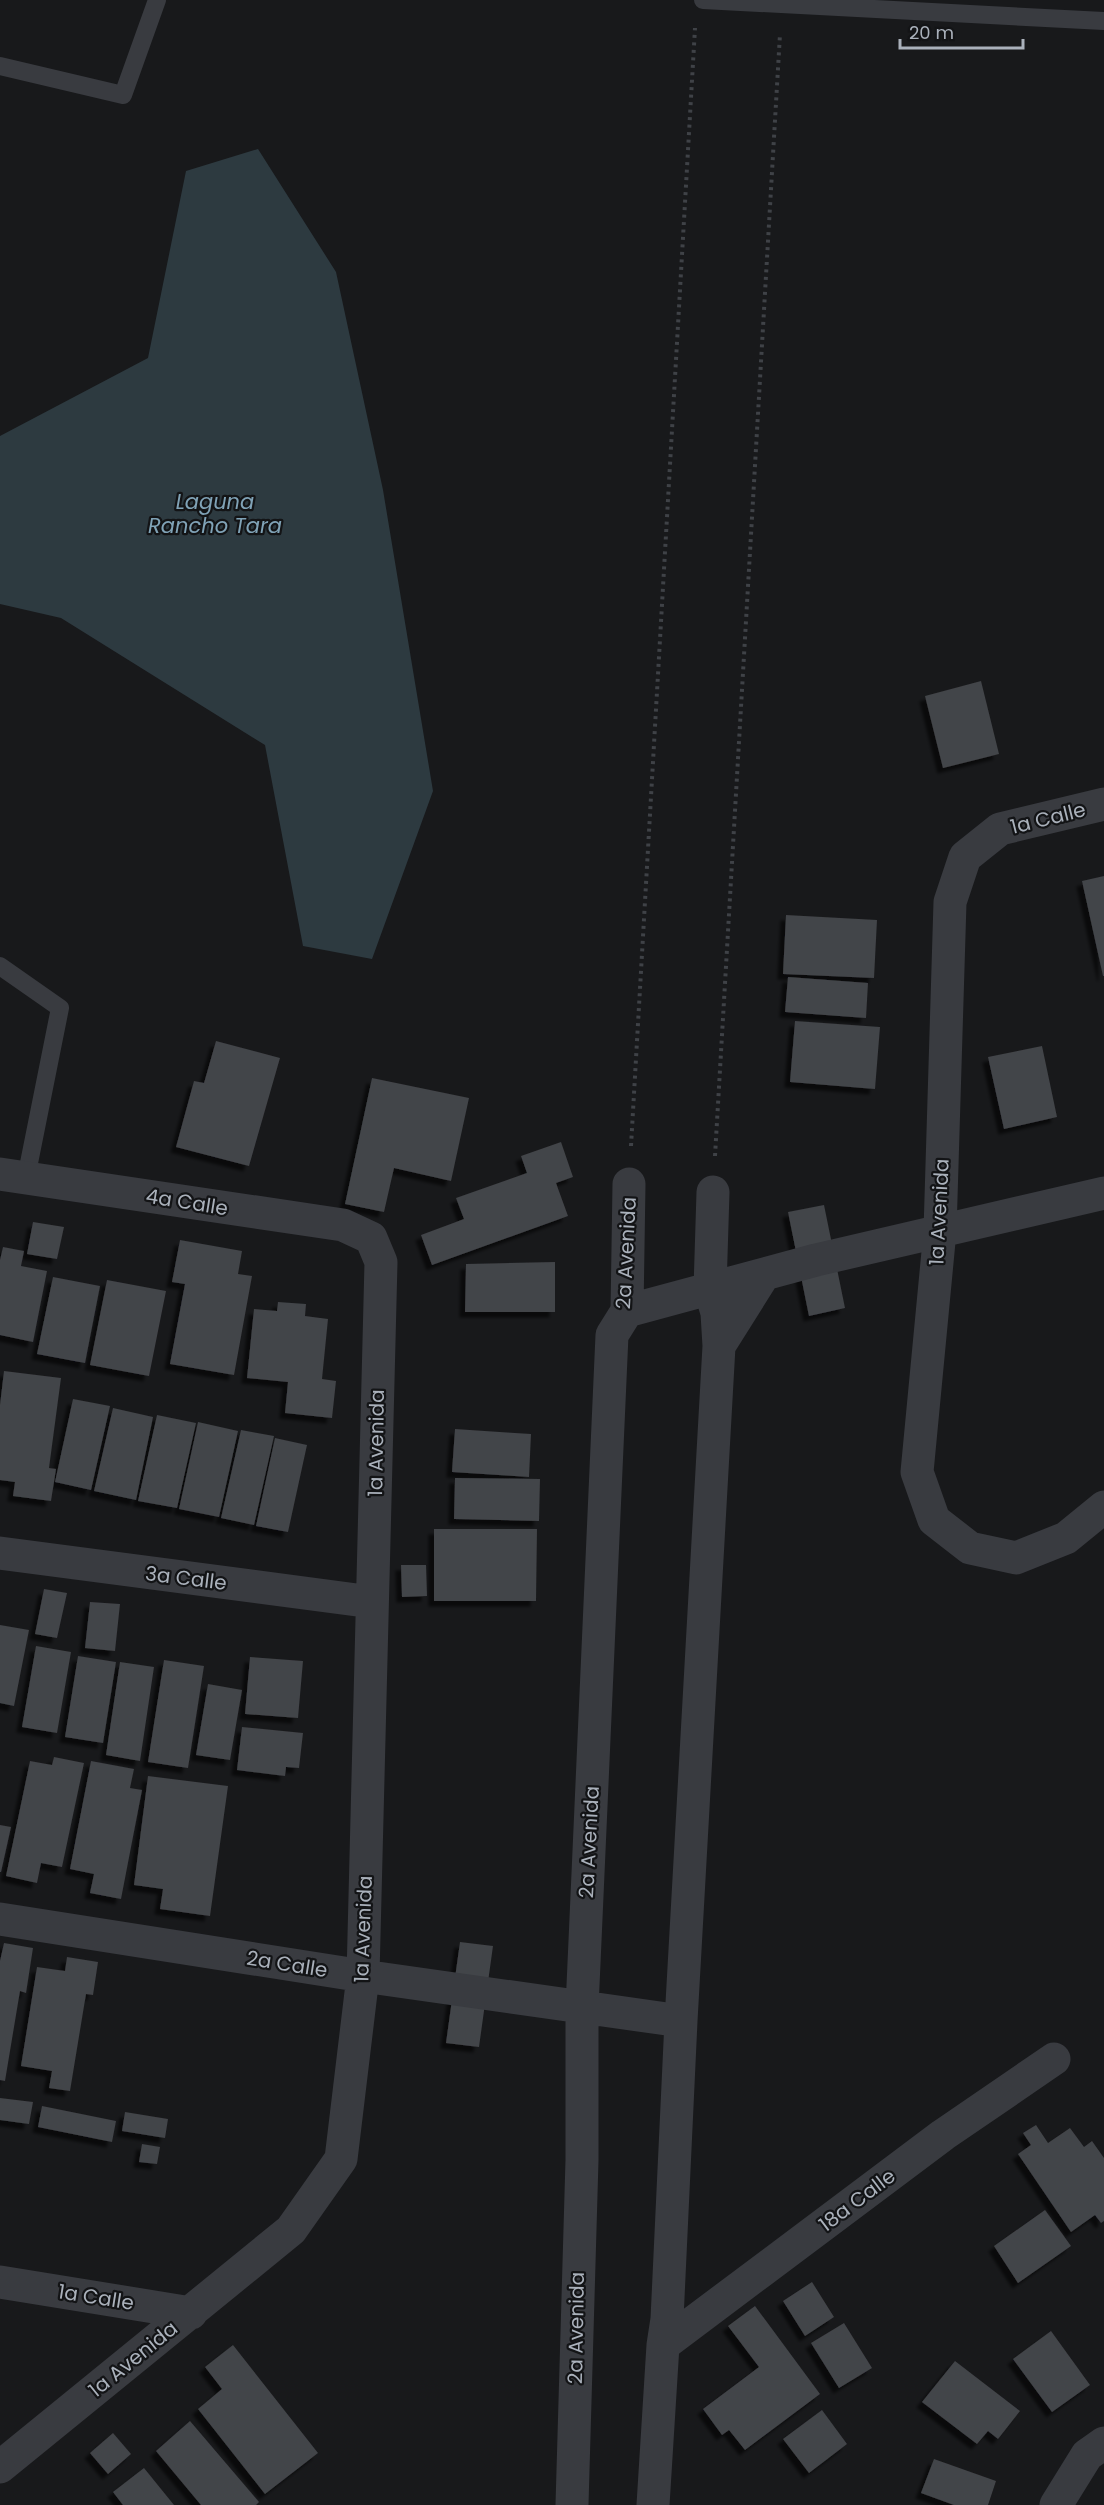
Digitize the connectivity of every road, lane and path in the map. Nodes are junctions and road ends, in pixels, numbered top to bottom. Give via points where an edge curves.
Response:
1 (157, 0) edge
2 (703, 0) edge
3 (1104, 21) edge
4 (695, 24) dead end
5 (781, 24) dead end
6 (0, 66) edge
7 (1104, 804) edge
8 (965, 857) joint
9 (0, 966) edge
10 (13, 1176) edge
11 (629, 1184) joint
12 (713, 1192) joint
13 (1104, 1193) edge
14 (940, 1231) junction
15 (371, 1238) joint
16 (763, 1276) junction
17 (710, 1289) junction
18 (627, 1311) junction
19 (719, 1346) junction
20 (1104, 1507) edge
21 (0, 1554) edge
22 (372, 1602) junction
23 (0, 1918) edge
24 (363, 1976) junction
25 (582, 2008) junction
26 (681, 2021) junction
27 (1054, 2059) dead end
28 (0, 2282) edge
29 (191, 2313) junction
30 (663, 2345) junction
31 (1104, 2443) edge
32 (0, 2467) edge
33 (572, 2505) edge
34 (653, 2505) edge
35 (1056, 2505) edge

1 - 6 lane via 123,95
2 - 3 lane
4 - 11 path
5 - 12 path
7 - 8 street, 1a Calle via 1000,830
8 - 14 street, 1a Avenida via 950,903
9 - 10 lane via 60,1008
10 - 15 street, 4a Calle via 343,1225
11 - 18 street, 2a Avenida
12 - 17 street
13 - 14 street
14 - 16 street
14 - 20 street, 1a Avenida via 917,1472 934,1520 970,1548 1016,1558 1066,1538
15 - 22 street, 1a Avenida via 381,1262
16 - 17 street
16 - 19 street
17 - 18 street
17 - 19 street via 717,1313
18 - 25 street, 2a Avenida via 612,1335
19 - 26 street
21 - 22 street, 3a Calle
22 - 24 street, 1a Avenida
23 - 24 street, 2a Calle
24 - 25 street, 2a Calle
24 - 29 street, 1a Avenida via 341,2159 291,2230
25 - 26 street, 2a Calle
25 - 33 street, 2a Avenida via 582,2160
26 - 30 street via 668,2319
27 - 30 street, 18a Calle via 943,2135
28 - 29 street, 1a Calle
29 - 32 street, 1a Avenida
30 - 34 street
31 - 35 street via 1088,2455

